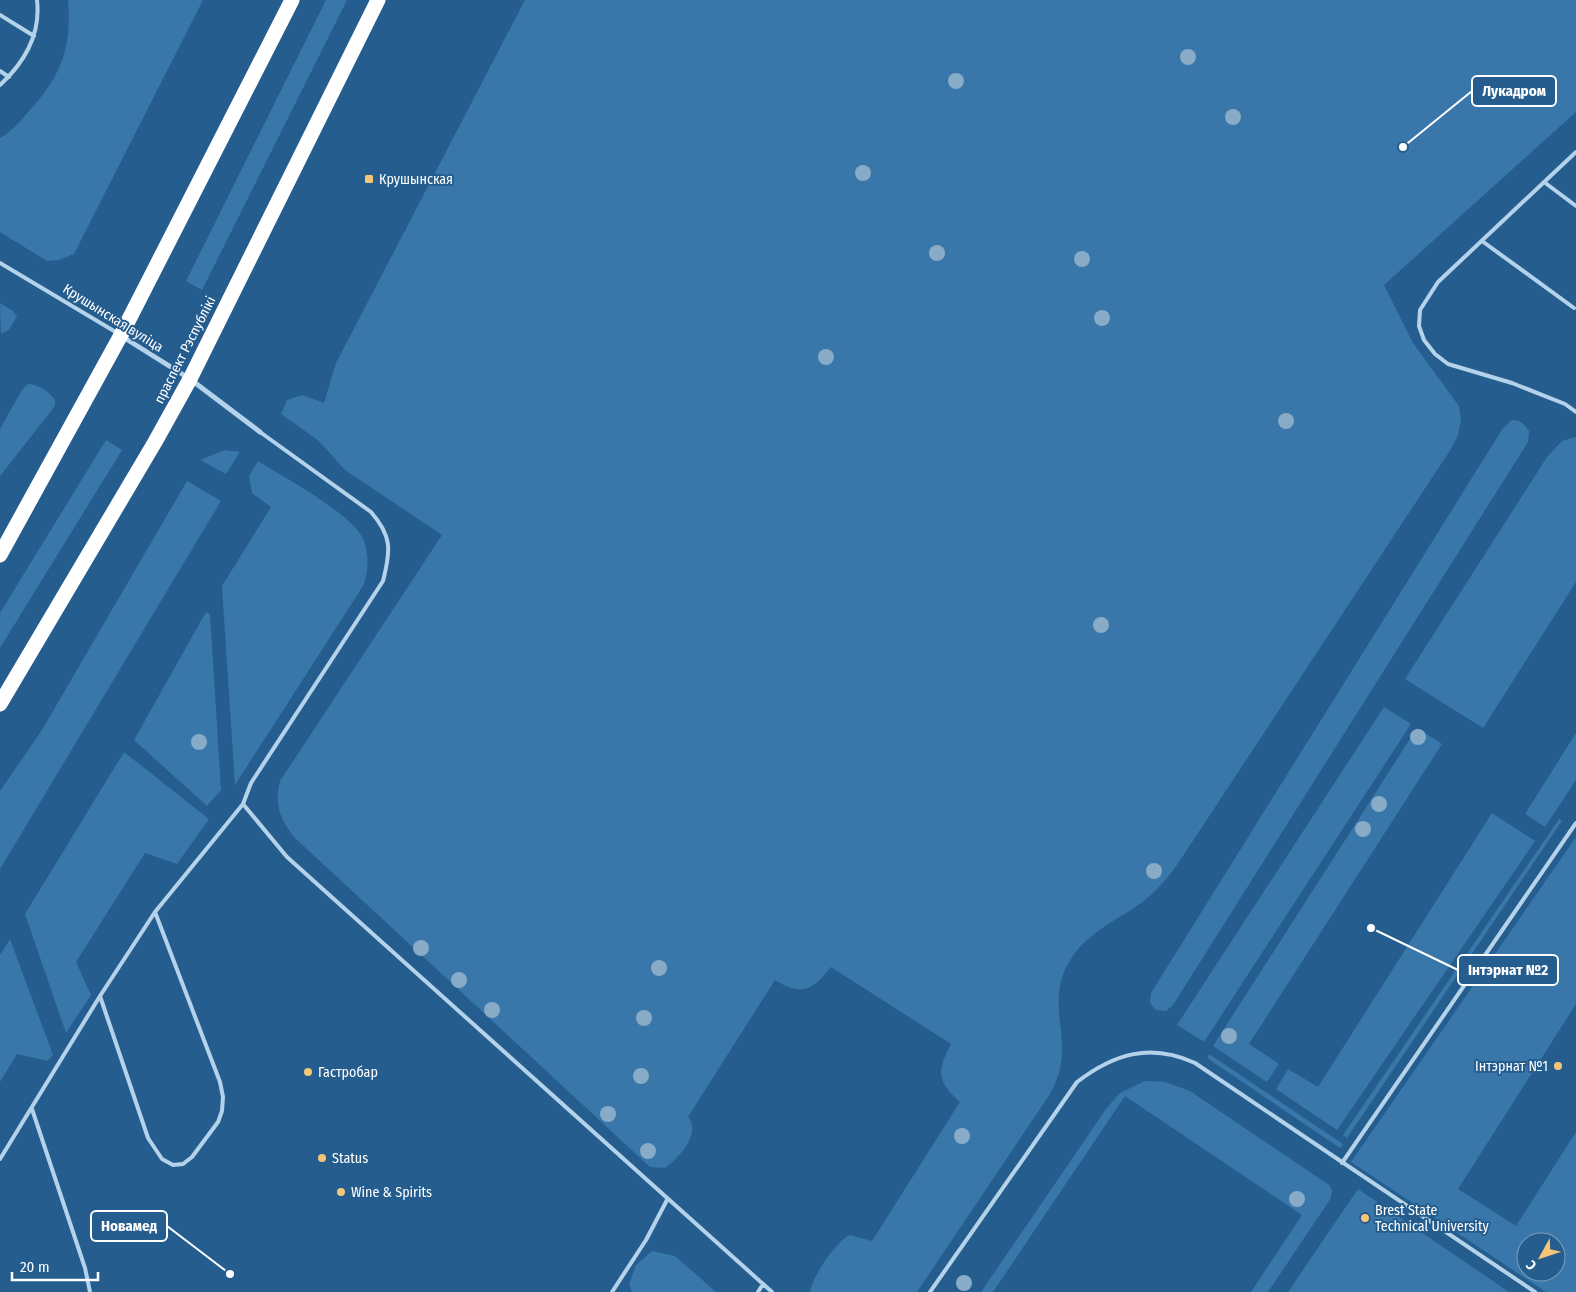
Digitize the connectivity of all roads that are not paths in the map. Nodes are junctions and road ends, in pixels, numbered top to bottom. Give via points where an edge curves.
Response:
1 (36, 0) edge
2 (292, 0) edge
3 (378, 0) edge
4 (0, 14) edge
5 (34, 36) junction
6 (0, 71) edge
7 (9, 77) junction
8 (0, 85) edge
9 (1576, 152) edge
10 (1544, 182) junction
11 (1576, 206) edge
12 (1482, 241) junction
13 (0, 263) edge
14 (1574, 308) dead end
15 (121, 335) junction
16 (190, 379) junction
17 (1576, 412) edge
18 (260, 432) joint
19 (0, 556) edge
20 (0, 704) edge
21 (243, 804) junction
22 (1576, 824) edge
23 (155, 912) junction
24 (100, 996) junction
25 (32, 1109) junction
26 (0, 1160) edge
27 (1342, 1163) junction
28 (667, 1200) junction
29 (763, 1284) junction
30 (90, 1292) edge
31 (612, 1292) edge
32 (758, 1292) edge
33 (772, 1292) edge
34 (930, 1292) edge
35 (1535, 1292) edge

1 - 5 lane via 38,10
2 - 15 highway
3 - 16 highway, праспект Рэспублікі
4 - 5 lane
5 - 7 lane via 24,58
6 - 7 lane
7 - 8 lane
9 - 10 lane
10 - 11 lane
10 - 12 lane
12 - 14 lane
12 - 17 lane via 1438,282 1428,296 1420,310 1419,326 1424,340 1448,364 1512,383
13 - 15 lane, Крушынская вуліца
15 - 16 street, Крушынская вуліца
15 - 19 highway
16 - 18 street, Крушынская вуліца
16 - 20 highway, праспект Рэспублікі
18 - 21 lane via 371,512 388,536 389,550 383,580 251,783
21 - 23 lane
21 - 28 lane via 287,857
22 - 27 lane
23 - 24 lane
23 - 24 lane via 223,1097 218,1122 183,1164 173,1165 162,1159 148,1138
24 - 25 lane
25 - 26 lane
25 - 30 lane
27 - 34 lane via 1196,1063 1161,1052 1126,1056 1092,1071 1077,1082
27 - 35 lane
28 - 29 lane
28 - 31 lane via 646,1240
29 - 32 lane
29 - 33 lane

